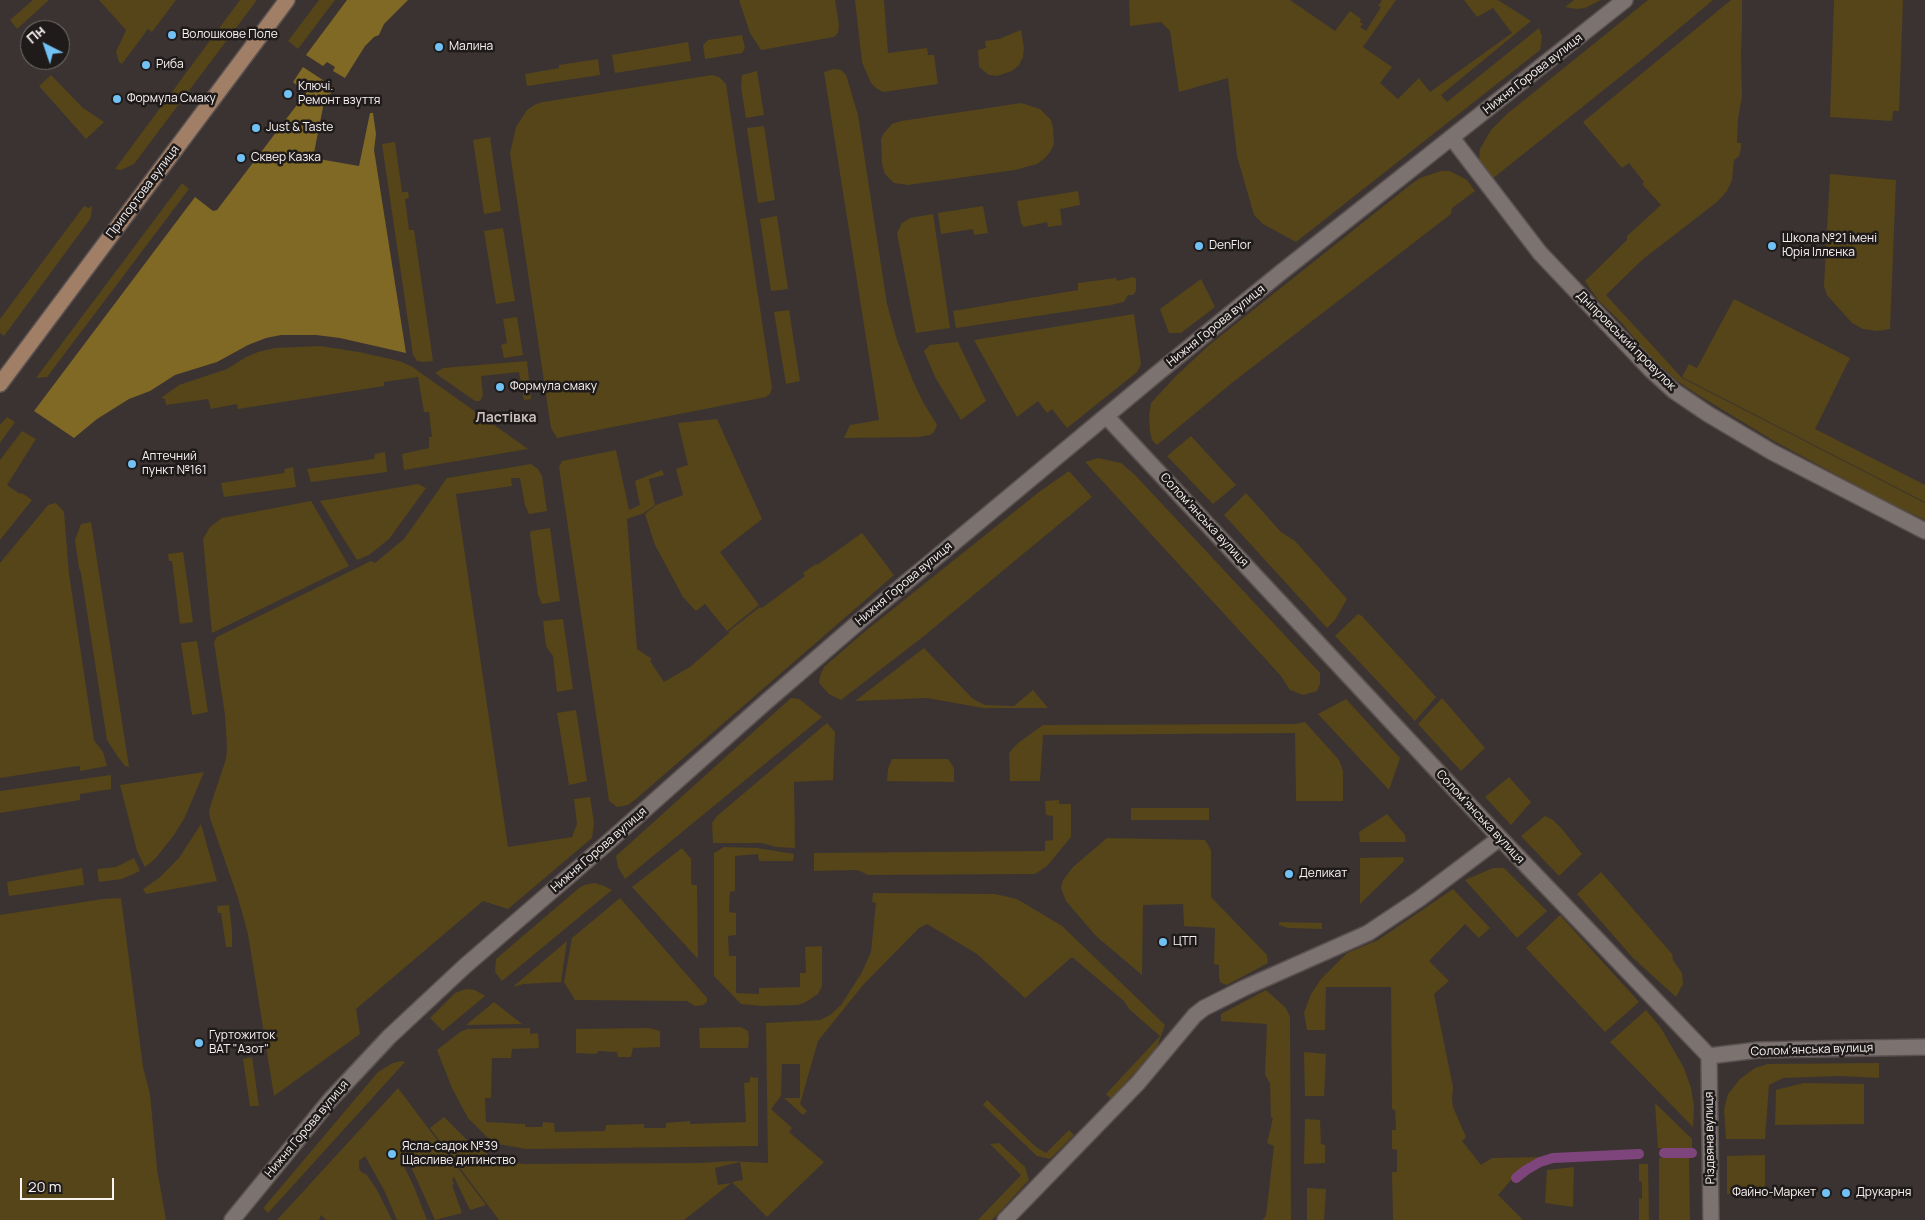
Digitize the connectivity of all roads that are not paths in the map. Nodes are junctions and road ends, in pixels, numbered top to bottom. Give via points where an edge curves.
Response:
1 (287, 0) edge
2 (1625, 0) edge
3 (1452, 138) junction
4 (0, 384) edge
5 (1106, 416) junction
6 (1925, 531) edge
7 (1500, 838) junction
8 (1925, 1047) edge
9 (1709, 1056) junction
10 (232, 1220) edge
11 (1005, 1220) edge
12 (1711, 1220) edge

1 - 4 main road, Припортова вулиця
2 - 3 street, Нижня Горова вулиця
3 - 5 street, Нижня Горова вулиця
3 - 6 street, Дніпровський провулок via 1540,253 1674,391 1772,452
5 - 7 street, Соломʼянська вулиця
5 - 10 street, Нижня Горова вулиця via 805,668 431,997 331,1099
7 - 9 street, Соломʼянська вулиця
7 - 11 street via 1368,933 1204,1008 1125,1096
8 - 9 street, Соломʼянська вулиця via 1758,1050
9 - 12 street, Різдвяна вулиця

